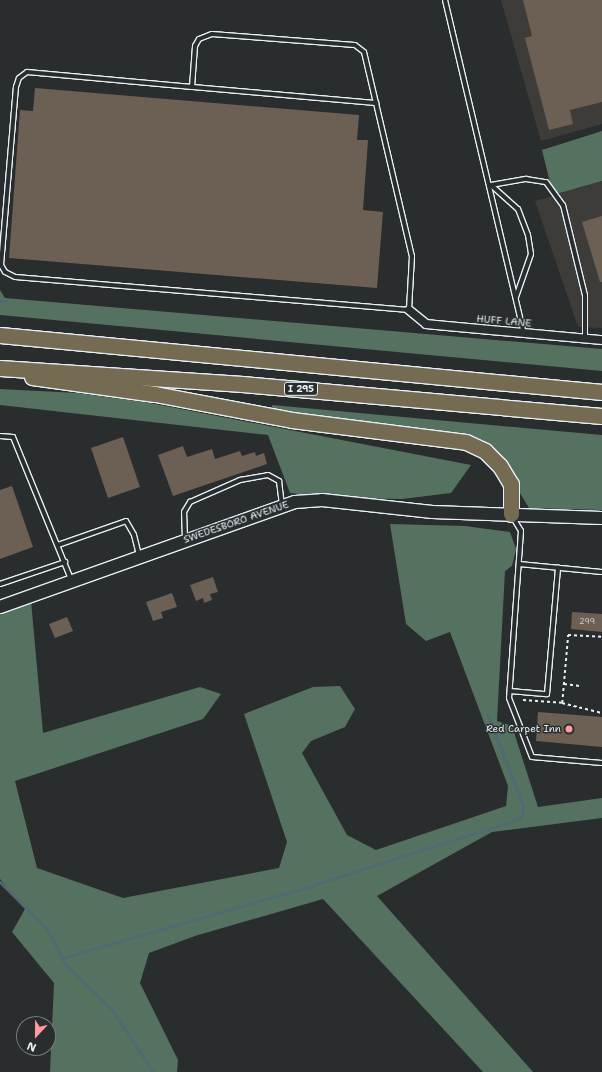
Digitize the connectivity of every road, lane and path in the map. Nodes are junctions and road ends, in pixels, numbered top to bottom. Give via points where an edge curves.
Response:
1 (445, 0) edge
2 (192, 87) junction
3 (376, 102) junction
4 (491, 185) junction
5 (516, 298) junction
6 (410, 310) junction
7 (524, 333) junction
8 (0, 335) edge
9 (585, 338) junction
10 (602, 340) edge
11 (0, 368) edge
12 (0, 372) edge
13 (550, 387) junction
14 (602, 389) edge
15 (602, 392) edge
16 (602, 416) edge
17 (0, 436) edge
18 (282, 504) junction
19 (511, 514) junction
20 (602, 518) edge
21 (184, 539) junction
22 (58, 545) junction
23 (139, 555) junction
24 (65, 562) junction
25 (519, 564) junction
26 (558, 567) junction
27 (602, 572) edge
28 (71, 580) junction
29 (0, 584) edge
30 (0, 606) edge
31 (602, 637) edge
32 (564, 684) junction
33 (580, 686) dead end
34 (510, 691) junction
35 (523, 700) dead end
36 (562, 703) junction
37 (602, 713) edge
38 (602, 763) edge

1 - 4 lane
2 - 3 lane
2 - 3 lane via 195,46 199,39 212,34 355,45 364,52
2 - 6 lane via 27,72 19,78 16,87 1,265 5,272 15,277
3 - 6 lane via 412,256
4 - 5 lane
4 - 5 lane via 518,209 528,235 531,254
4 - 9 lane via 526,179 546,182 563,205 585,295
5 - 7 lane
6 - 7 street, HUFF LANE via 426,324
7 - 9 street, HUFF LANE
8 - 13 highway
9 - 10 street, HUFF LANE
11 - 16 highway, I 295 via 242,384
12 - 19 highway via 73,385 155,394 292,420 466,442 485,451 500,466 511,484
13 - 14 highway
13 - 15 highway
17 - 22 lane via 13,437
18 - 19 street, SWEDESBORO AVENUE via 322,500 405,510
18 - 21 street, SWEDESBORO AVENUE
18 - 21 lane via 279,481 268,475 240,480 190,502 184,512
19 - 20 street, SWEDESBORO AVENUE
19 - 25 lane via 521,531
21 - 23 street, SWEDESBORO AVENUE
22 - 23 lane via 126,520 134,535
22 - 24 lane
23 - 28 street, SWEDESBORO AVENUE
24 - 28 lane
24 - 29 lane
25 - 26 lane
25 - 34 lane
26 - 27 lane
26 - 34 lane via 547,694
28 - 30 street, SWEDESBORO AVENUE
31 - 32 path via 568,635
32 - 33 path
32 - 36 path
34 - 38 lane via 510,698 532,756
35 - 36 path
36 - 37 path

